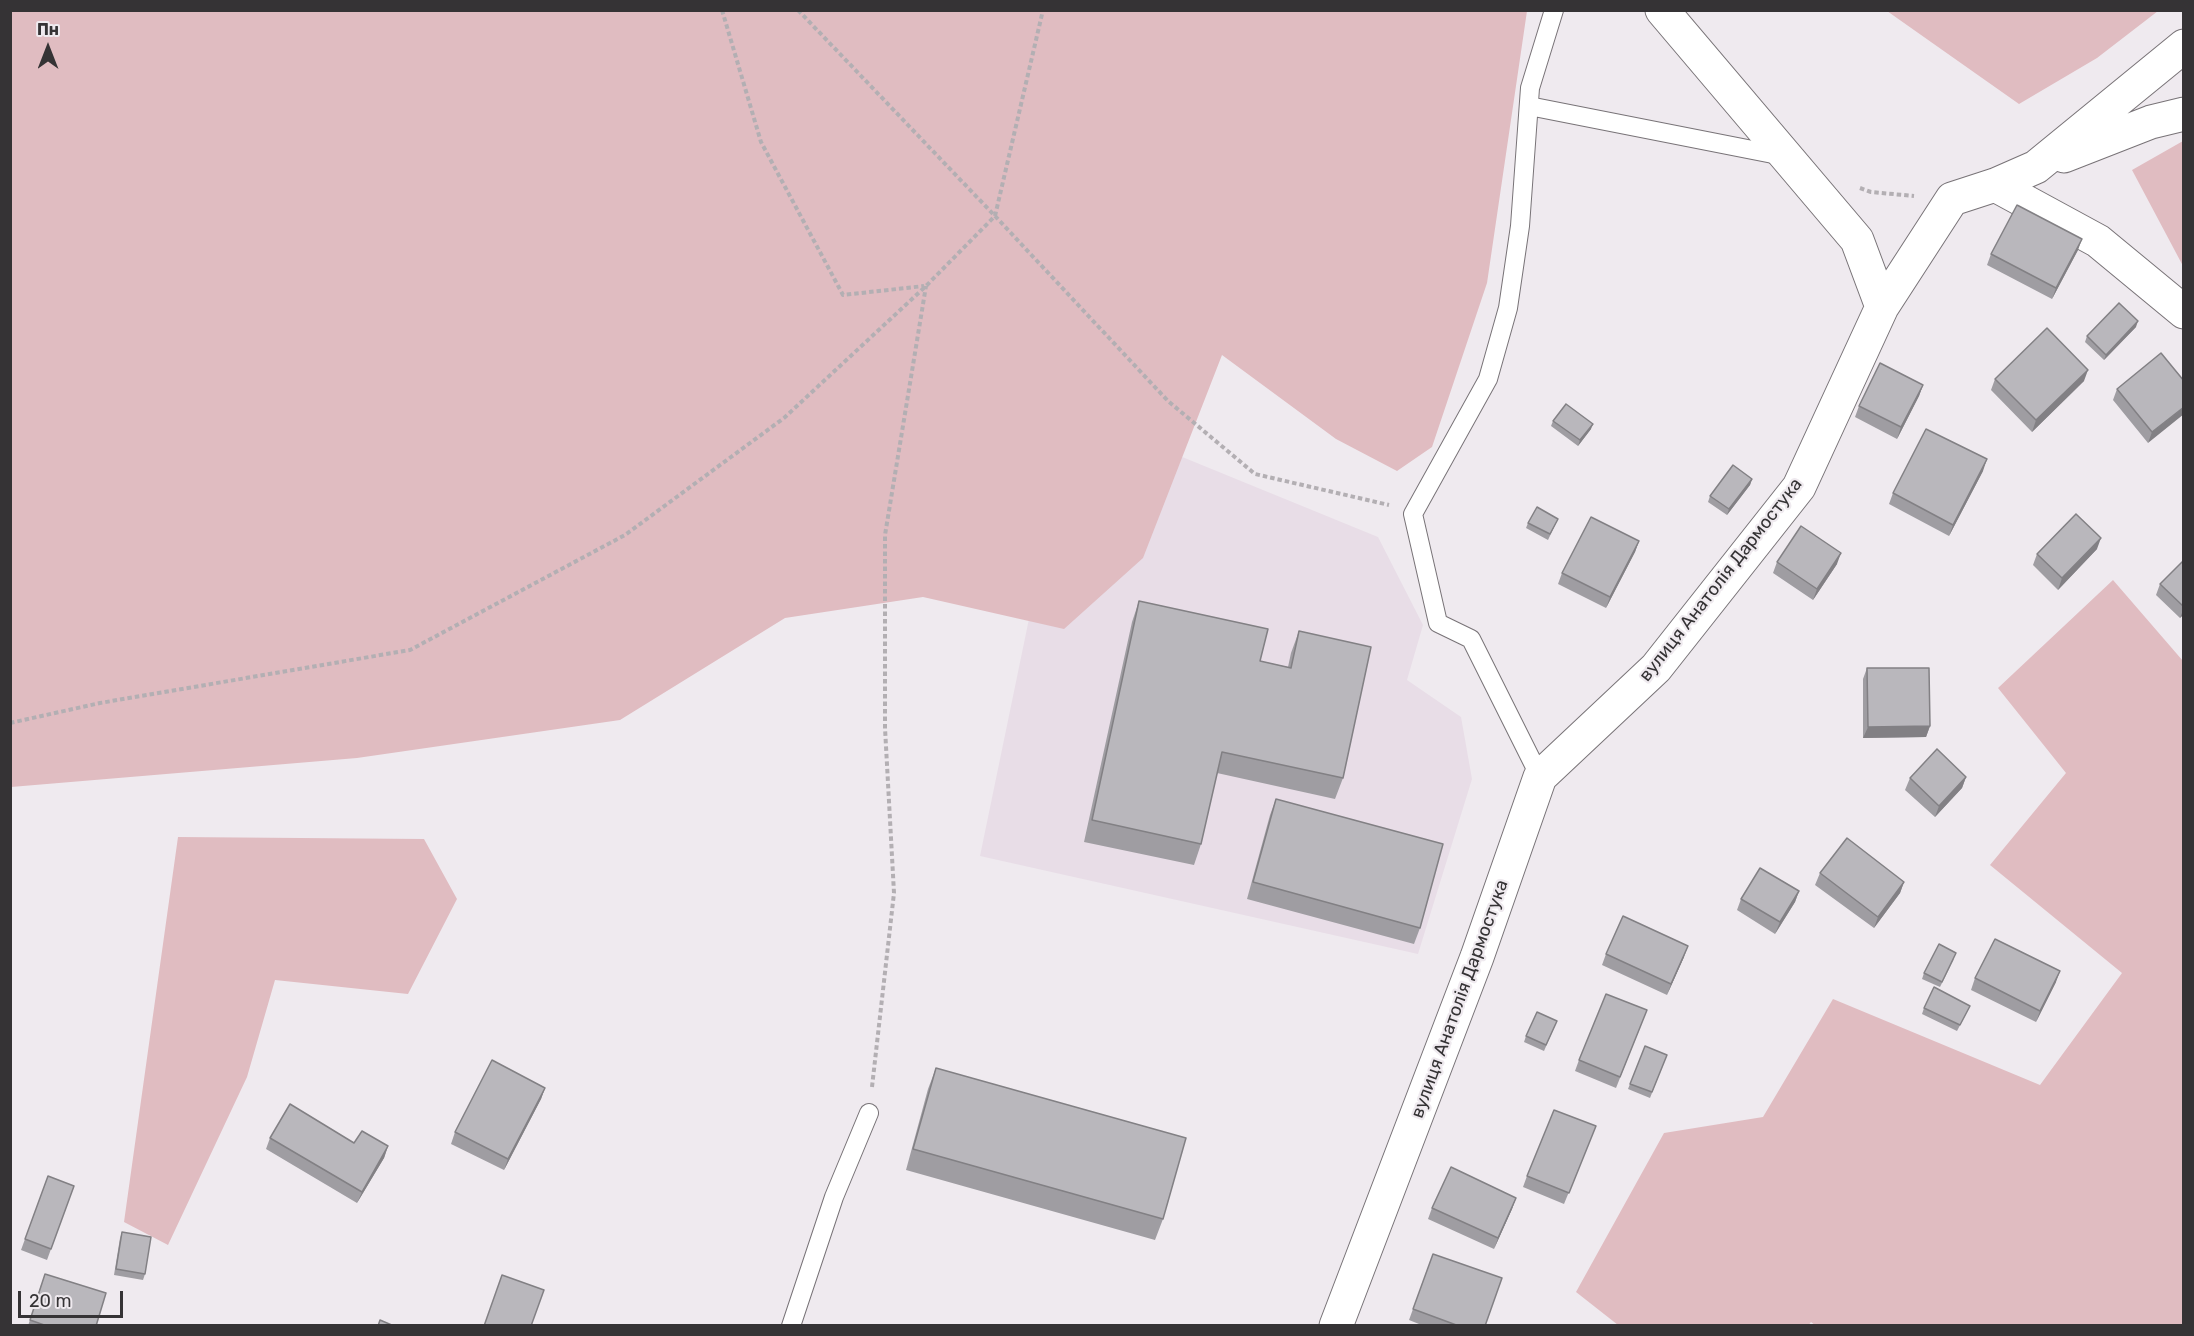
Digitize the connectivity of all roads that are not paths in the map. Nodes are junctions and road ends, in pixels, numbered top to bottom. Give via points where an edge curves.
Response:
1 (1554, 10) edge
2 (1662, 10) edge
3 (2184, 46) edge
4 (1529, 105) junction
5 (2184, 114) edge
6 (1784, 157) junction
7 (2036, 167) junction
8 (1995, 185) junction
9 (1882, 307) junction
10 (2184, 312) edge
11 (1540, 777) junction
12 (869, 1113) road end
13 (792, 1326) edge
14 (1336, 1326) edge

1 - 4 lane via 1530,88
2 - 6 street
3 - 7 street
4 - 6 lane
4 - 11 lane via 1520,226 1509,297 1488,379 1413,514 1438,623 1471,639
5 - 7 street via 2151,122
6 - 9 street via 1857,240
7 - 8 street
8 - 9 street, вулиця Анатолія Дармостука via 1952,199
8 - 10 street via 2098,241
9 - 11 street, вулиця Анатолія Дармостука via 1799,487 1656,668
11 - 14 street, вулиця Анатолія Дармостука via 1477,957
12 - 13 lane via 834,1197

